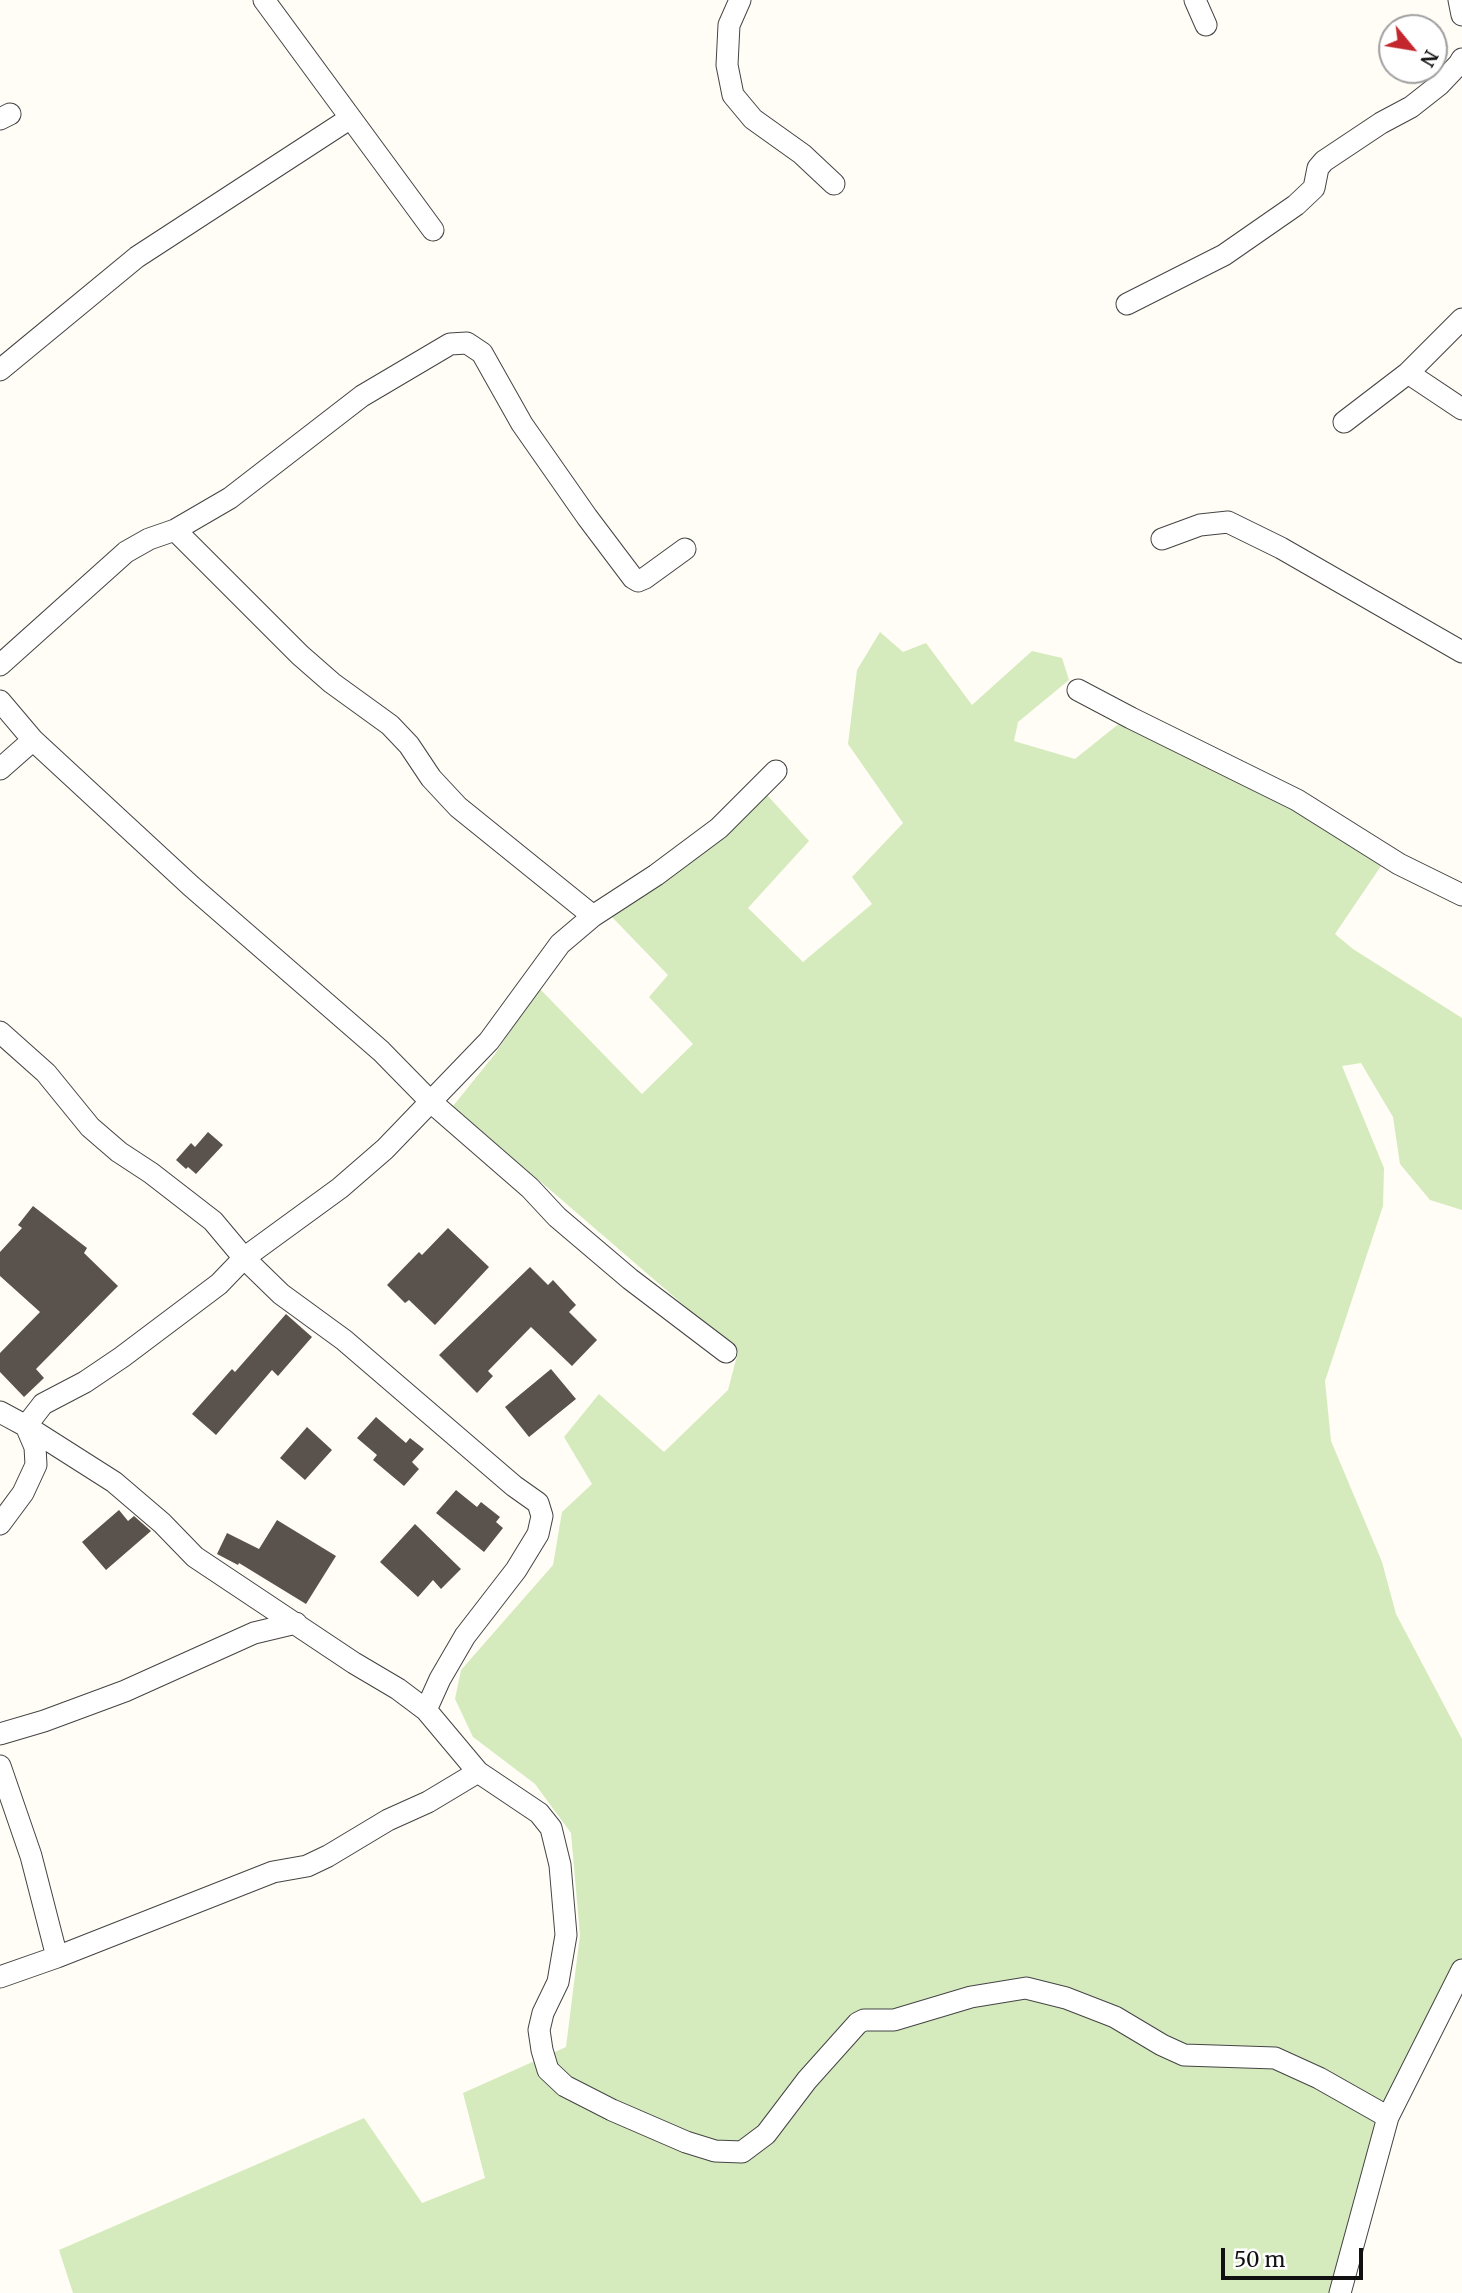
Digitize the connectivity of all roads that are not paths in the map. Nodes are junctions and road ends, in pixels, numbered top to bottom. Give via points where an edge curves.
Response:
1 (264, 0) edge
2 (740, 0) edge
3 (1195, 0) edge
4 (1459, 0) edge
5 (1462, 15) edge
6 (1206, 25) dead end
7 (1462, 59) edge
8 (349, 119) junction
9 (834, 184) dead end
10 (433, 230) dead end
11 (1127, 304) dead end
12 (1462, 319) edge
13 (0, 370) edge
14 (1408, 373) junction
15 (1462, 410) edge
16 (1344, 422) dead end
17 (175, 530) junction
18 (1162, 540) dead end
19 (685, 549) dead end
20 (1462, 652) edge
21 (0, 665) edge
22 (1078, 690) dead end
23 (0, 701) edge
24 (33, 740) junction
25 (0, 769) edge
26 (776, 771) dead end
27 (1462, 895) edge
28 (593, 916) junction
29 (0, 1032) edge
30 (429, 1101) junction
31 (244, 1258) junction
32 (726, 1352) dead end
33 (0, 1412) edge
34 (26, 1426) junction
35 (0, 1524) edge
36 (260, 1601) junction
37 (296, 1623) junction
38 (254, 1633) junction
39 (426, 1710) junction
40 (0, 1734) edge
41 (0, 1766) edge
42 (478, 1772) junction
43 (57, 1957) junction
44 (1462, 1970) edge
45 (0, 1977) edge
46 (1388, 2117) junction
47 (1340, 2293) edge

1 - 8 street
2 - 9 street via 729,24 727,65 733,95 753,118
3 - 6 street
4 - 5 street
7 - 11 street via 1411,107 1324,161 1314,188 1296,205 1224,255
8 - 10 street
8 - 13 street via 137,257
12 - 14 street
14 - 15 street
14 - 16 street
17 - 19 street via 230,498 362,397 450,344 467,343 482,353 522,424 633,578 645,578
17 - 21 street via 149,538 127,552
17 - 28 street via 300,655 390,724 458,807
18 - 20 street via 1200,524 1228,522
22 - 27 street via 1297,800 1399,864
23 - 24 street
24 - 25 street
24 - 30 street via 191,886 381,1051
26 - 28 street via 719,828
28 - 30 street via 560,944 489,1041
29 - 31 street via 46,1073 90,1127 213,1221
30 - 31 street via 385,1149 340,1188
30 - 32 street via 579,1237
31 - 34 street via 219,1284 122,1357 43,1404
31 - 39 street via 281,1294 344,1340 538,1503 542,1516 538,1534 465,1636
33 - 34 street
34 - 35 street via 36,1447 36,1465
34 - 36 street via 114,1482 195,1557
36 - 37 street
36 - 38 street
37 - 38 street
37 - 39 street
38 - 40 street via 125,1691
39 - 42 street
41 - 43 street via 31,1856
42 - 43 street via 307,1866 273,1872
42 - 46 street via 539,1813 551,1828 560,1865 566,1935 558,1982 539,2030 548,2070 565,2086 686,2142 715,2151 742,2152 766,2134 807,2080 864,2020 894,2020 971,1997 1026,1988 1115,2017 1184,2054 1275,2058
43 - 45 street
44 - 46 street
46 - 47 street

